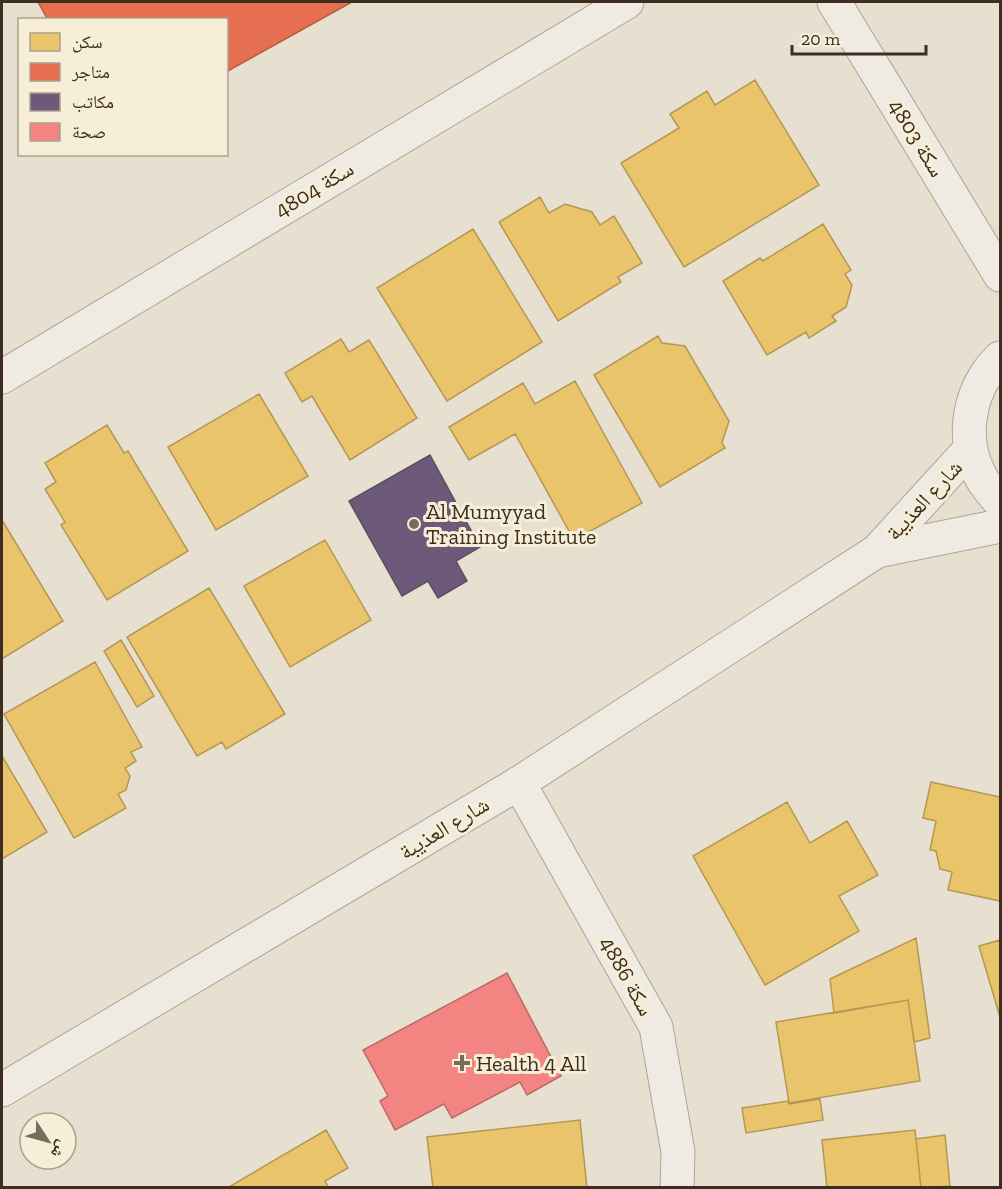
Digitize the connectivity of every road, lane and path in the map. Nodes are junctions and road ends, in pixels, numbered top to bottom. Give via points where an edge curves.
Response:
1 (627, 2) edge
2 (834, 2) edge
3 (1000, 275) edge
4 (1000, 358) edge
5 (2, 377) edge
6 (971, 448) junction
7 (1000, 502) edge
8 (1000, 526) edge
9 (877, 551) junction
10 (519, 783) junction
11 (2, 1090) edge
12 (677, 1188) edge

1 - 5 street, سكة 4804
2 - 3 street, سكة 4803
4 - 6 street via 975,395 969,422
6 - 7 street via 978,471
6 - 9 street, شارع العذيبة
8 - 9 street, شارع العذيبة
9 - 10 street, شارع العذيبة
10 - 11 street, شارع العذيبة
10 - 12 street, سكة 4886 via 656,1027 678,1152

